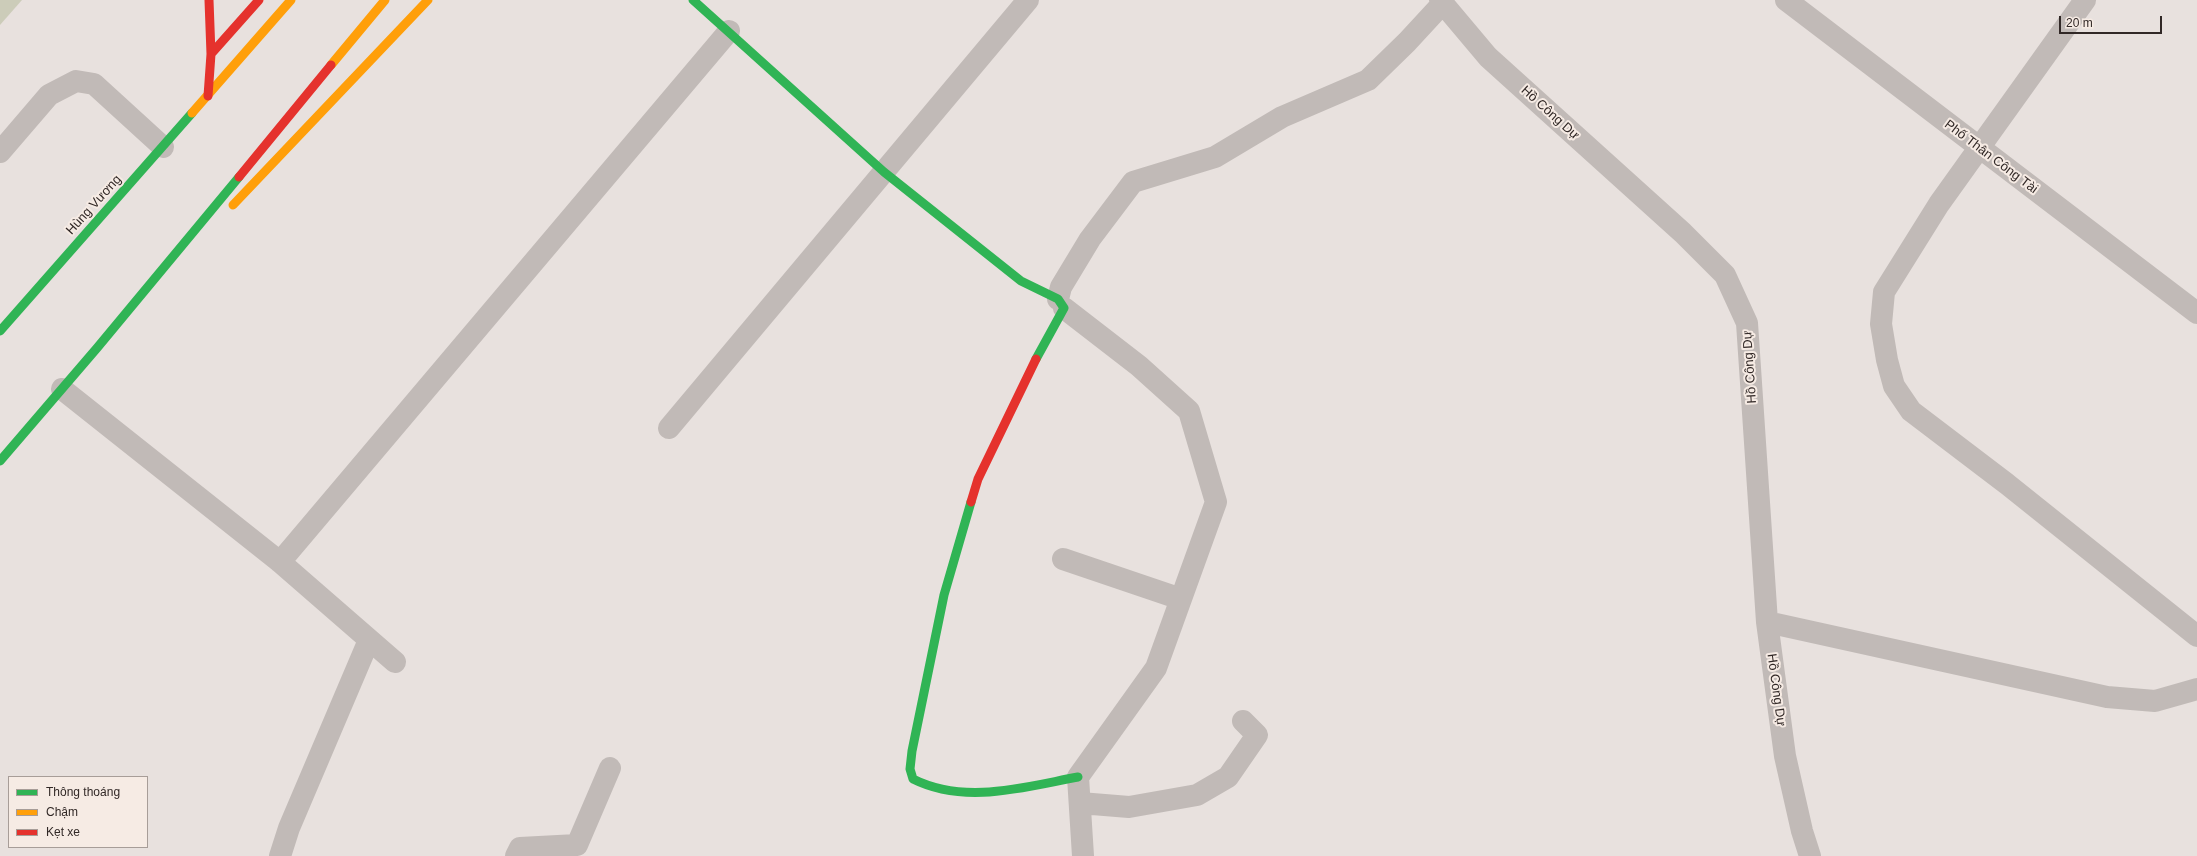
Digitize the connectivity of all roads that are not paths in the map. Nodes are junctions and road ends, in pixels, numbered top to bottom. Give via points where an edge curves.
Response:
1 (209, 0) edge
2 (259, 0) edge
3 (291, 0) edge
4 (385, 0) edge
5 (428, 0) edge
6 (693, 0) edge
7 (1028, 0) edge
8 (1786, 0) edge
9 (2086, 0) edge
10 (1441, 2) edge
11 (1808, 7) edge
12 (730, 31) junction
13 (211, 54) junction
14 (208, 96) junction
15 (163, 147) junction
16 (1978, 147) junction
17 (0, 152) edge
18 (884, 172) junction
19 (227, 211) dead end
20 (194, 246) dead end
21 (1061, 303) junction
22 (2197, 312) edge
23 (2, 324) edge
24 (97, 348) junction
25 (62, 389) junction
26 (669, 428) dead end
27 (0, 461) edge
28 (1063, 559) dead end
29 (280, 562) junction
30 (1181, 599) junction
31 (1767, 622) junction
32 (2197, 636) edge
33 (369, 640) junction
34 (395, 662) dead end
35 (2197, 689) edge
36 (1243, 722) dead end
37 (610, 768) dead end
38 (1078, 777) junction
39 (1080, 804) junction
40 (280, 856) edge
41 (516, 856) edge
42 (1084, 856) edge
43 (1810, 856) edge

1 - 13 main road
2 - 13 main road
3 - 14 main road, Hùng Vương
4 - 24 main road
5 - 19 main road
6 - 12 main road
7 - 18 street
8 - 11 street, Phố Thân Công Tài
9 - 16 street
10 - 21 street via 1408,42 1368,80 1282,117 1215,157 1132,182 1061,286
10 - 31 street, Hồ Công Dự via 1488,57 1683,233 1725,275 1747,323
11 - 16 street, Phố Thân Công Tài
12 - 18 main road
12 - 29 street
13 - 14 main road
14 - 15 main road, Hùng Vương
15 - 17 street via 94,84 76,81 49,95
15 - 23 main road, Hùng Vương
16 - 22 street, Phố Thân Công Tài
16 - 32 street via 1884,292 1881,324 1894,386 1911,411
18 - 21 main road via 1021,280
18 - 26 street
20 - 24 main road
21 - 30 street via 1139,366 1189,411 1216,502
21 - 38 main road via 978,479 944,595 910,769 913,779 922,785 953,793 993,791
24 - 25 main road
25 - 27 main road
25 - 29 street
28 - 30 street
29 - 33 street
30 - 38 street via 1156,668
31 - 35 street via 2106,697 2155,701
31 - 43 street, Hồ Công Dự via 1785,756
33 - 34 street
33 - 40 street via 289,828
36 - 39 street via 1256,735 1228,777 1197,795 1129,807
37 - 41 street via 577,845 520,848
38 - 39 street
39 - 42 street

